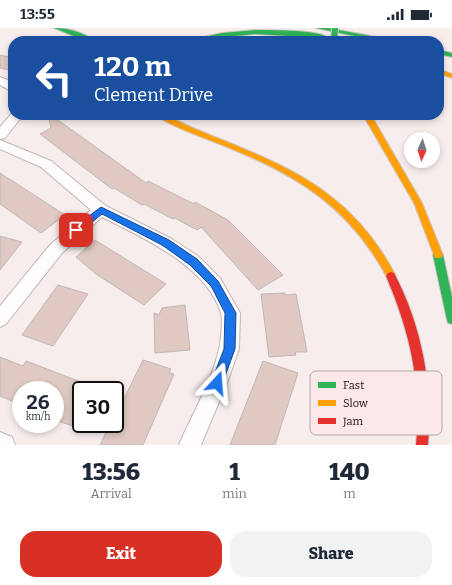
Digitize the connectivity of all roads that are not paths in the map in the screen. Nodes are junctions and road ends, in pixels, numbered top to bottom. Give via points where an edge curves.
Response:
1 (57, 28) edge
2 (283, 28) edge
3 (335, 30) edge
4 (320, 32) edge
5 (81, 36) edge
6 (201, 36) edge
7 (330, 36) edge
8 (352, 36) edge
9 (363, 36) edge
10 (13, 120) edge
11 (172, 120) edge
12 (370, 120) edge
13 (0, 135) edge
14 (0, 144) edge
15 (101, 210) junction
16 (0, 320) edge
17 (452, 320) edge
18 (421, 371) edge
19 (422, 435) edge
20 (0, 443) edge
21 (4, 445) edge
22 (190, 445) edge
23 (422, 445) edge

1 - 5 highway
2 - 4 highway
3 - 4 highway
3 - 8 highway
3 - 9 highway
4 - 6 highway via 245,28
4 - 7 highway
10 - 13 street
11 - 18 highway via 289,171 337,206 374,246 393,276 406,306
12 - 17 highway via 418,203 439,257
14 - 15 street via 46,164
15 - 16 street via 56,248
15 - 22 street via 166,243 193,262 214,283 231,313 229,349
19 - 23 highway
20 - 21 street

